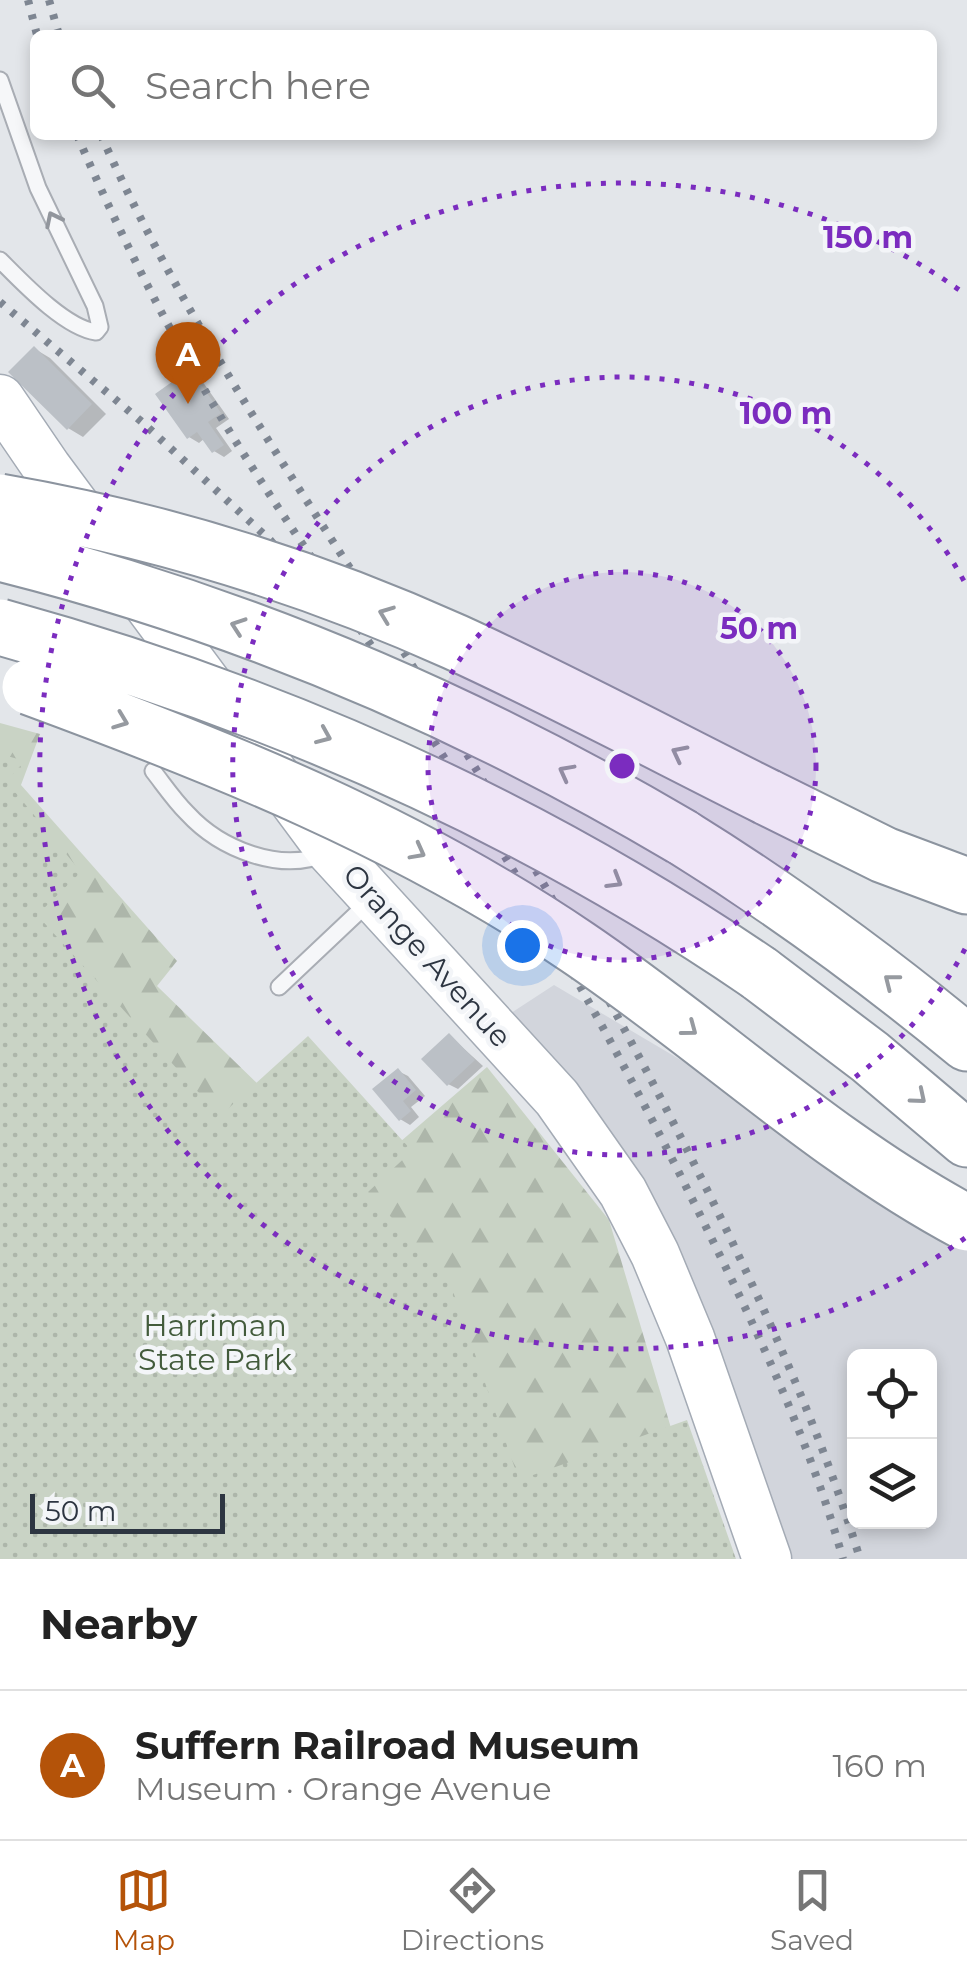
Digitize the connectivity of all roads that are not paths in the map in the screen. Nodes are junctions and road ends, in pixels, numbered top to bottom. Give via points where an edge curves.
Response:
1 (0, 80) edge
2 (0, 260) edge
3 (0, 399) edge
4 (0, 502) edge
5 (0, 553) edge
6 (0, 627) edge
7 (15, 683) edge
8 (153, 770) dead end
9 (331, 851) junction
10 (967, 886) edge
11 (372, 899) junction
12 (278, 988) dead end
13 (967, 1043) edge
14 (967, 1138) edge
15 (967, 1223) edge
16 (767, 1559) edge

2 -> 1 lane via 69,322 86,331 100,327 38,188
3 - 9 main road, Orange Avenue
10 -> 4 highway, bridge via 884,854 468,649 355,602 200,549
13 -> 5 highway, bridge via 800,914 682,837 518,746 387,685 187,608
6 -> 14 highway, bridge via 293,723 591,866 759,973
7 -> 15 highway, bridge via 250,772 451,869 576,946 854,1153
8 - 9 lane via 187,814 238,849 290,862
9 - 11 main road, Orange Avenue
11 - 12 lane
11 - 16 main road, Orange Avenue via 556,1098 622,1192 690,1338

